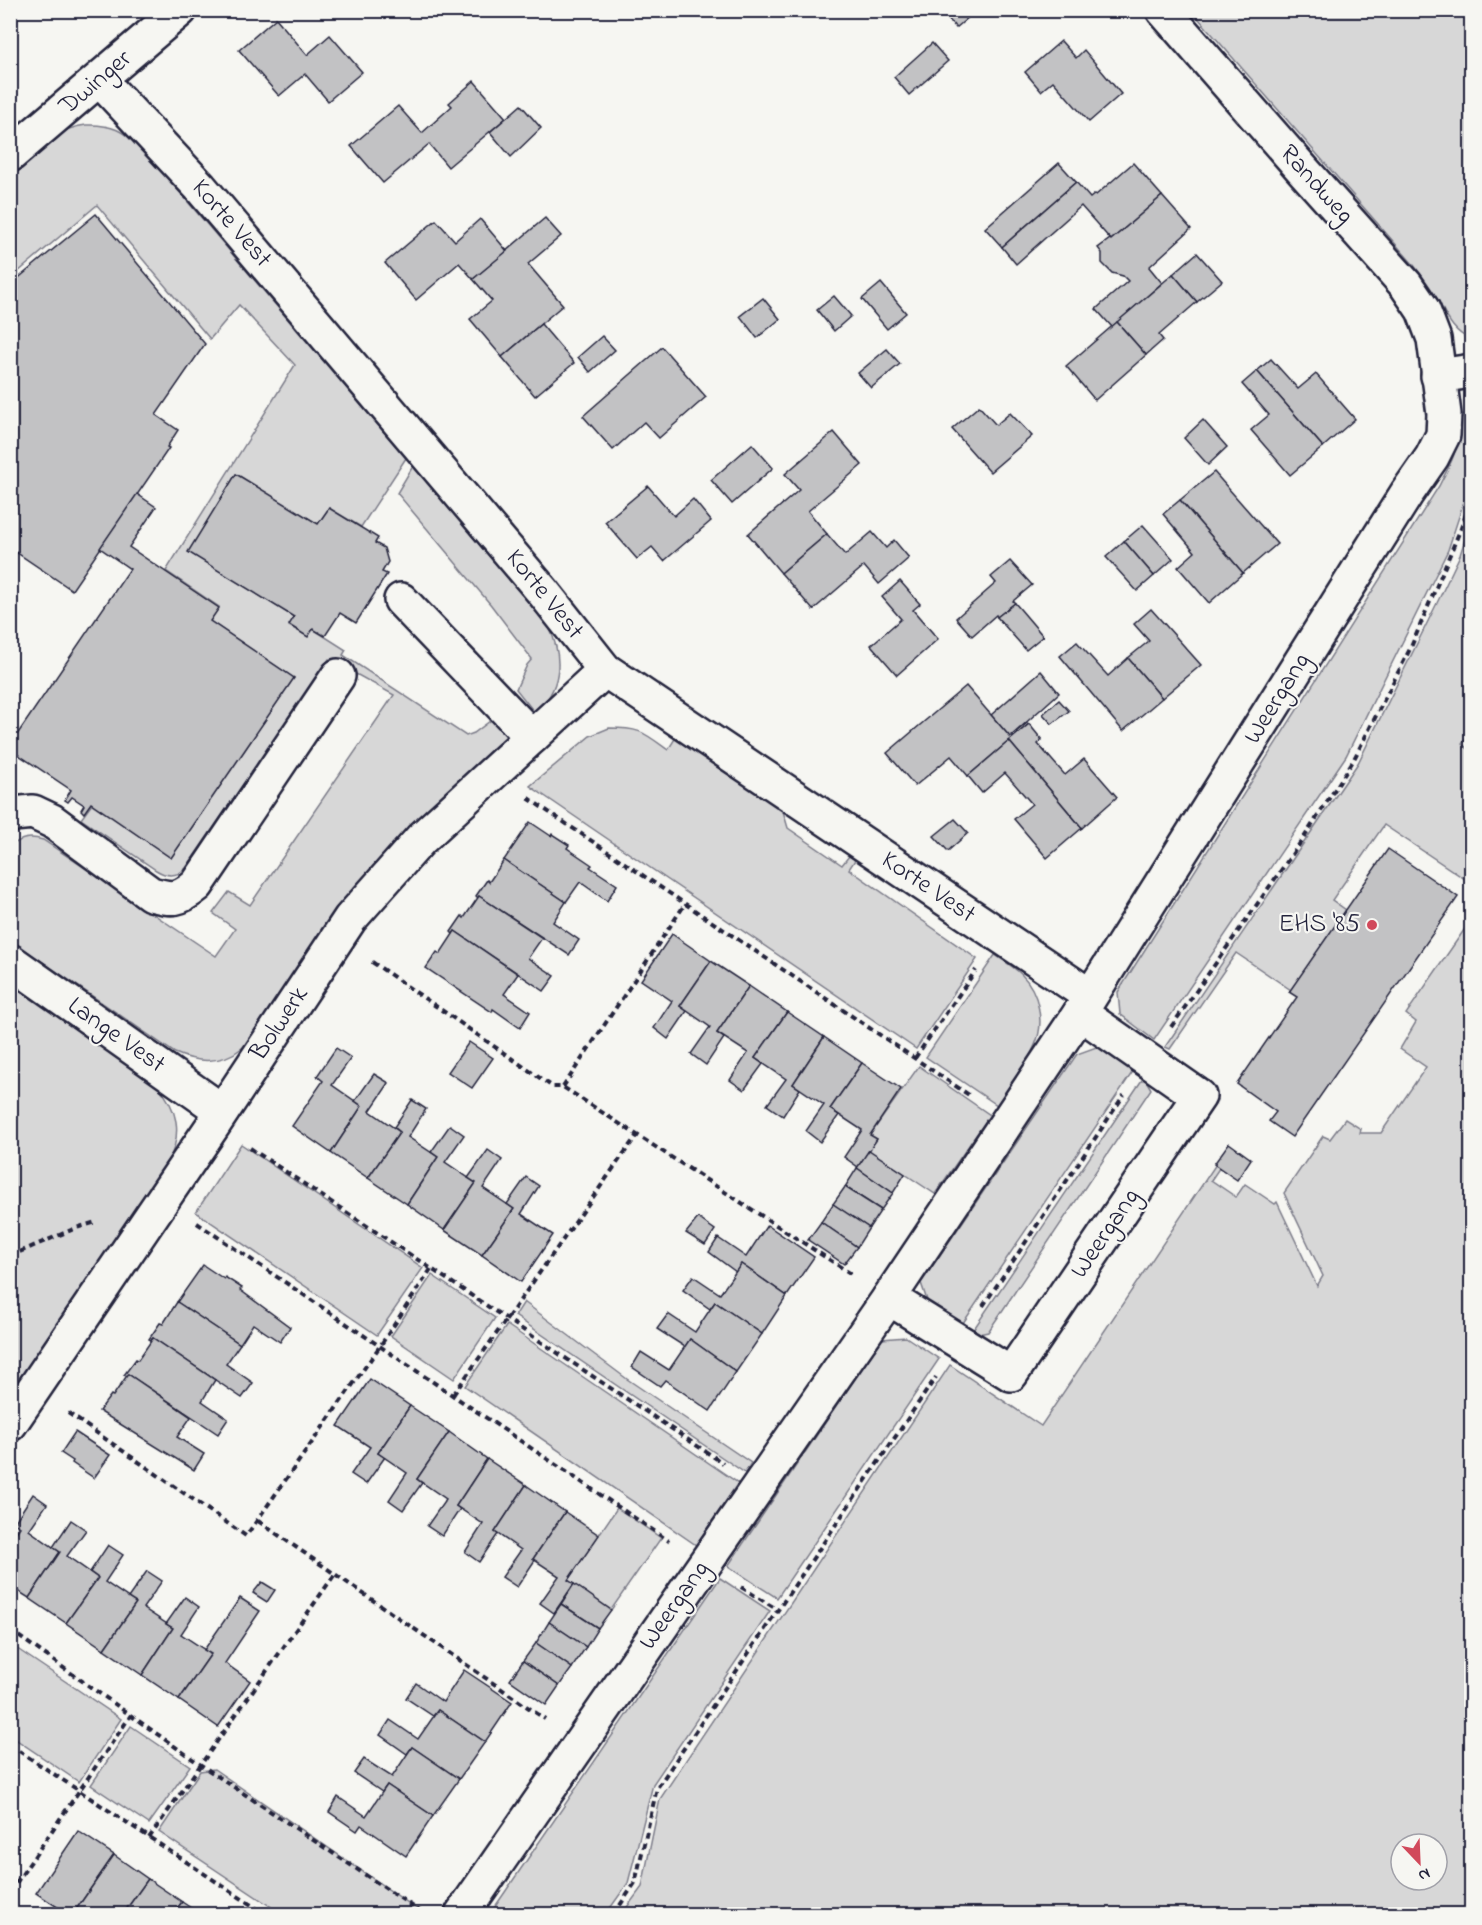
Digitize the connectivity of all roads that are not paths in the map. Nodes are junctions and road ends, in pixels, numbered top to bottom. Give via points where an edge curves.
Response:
1 (180, 10) edge
2 (1163, 10) edge
3 (100, 80) junction
4 (10, 155) edge
5 (1472, 371) edge
6 (1438, 376) junction
7 (401, 600) dead end
8 (605, 670) junction
9 (338, 676) dead end
10 (532, 737) junction
11 (10, 816) edge
12 (10, 961) edge
13 (1085, 1004) junction
14 (218, 1118) junction
15 (889, 1298) junction
16 (10, 1424) edge
17 (462, 1914) edge

1 - 3 street, Dwinger
2 - 6 street, Randweg via 1406,285 1434,339
3 - 4 street, Dwinger
3 - 8 street, Korte Vest via 200,187
5 - 6 street
6 - 13 street, Weergang via 1443,435 1432,457
7 - 10 street
8 - 10 street, Bolwerk
8 - 13 street, Korte Vest via 999,935
9 - 11 street via 196,885 184,895 169,899 151,894 52,821 33,812
10 - 14 street, Bolwerk via 421,839 350,919
12 - 14 street, Lange Vest
13 - 15 street, Weergang
13 - 15 street, Weergang via 1148,1060 1199,1096 1011,1374
14 - 16 street, Bolwerk
15 - 17 street, Weergang

